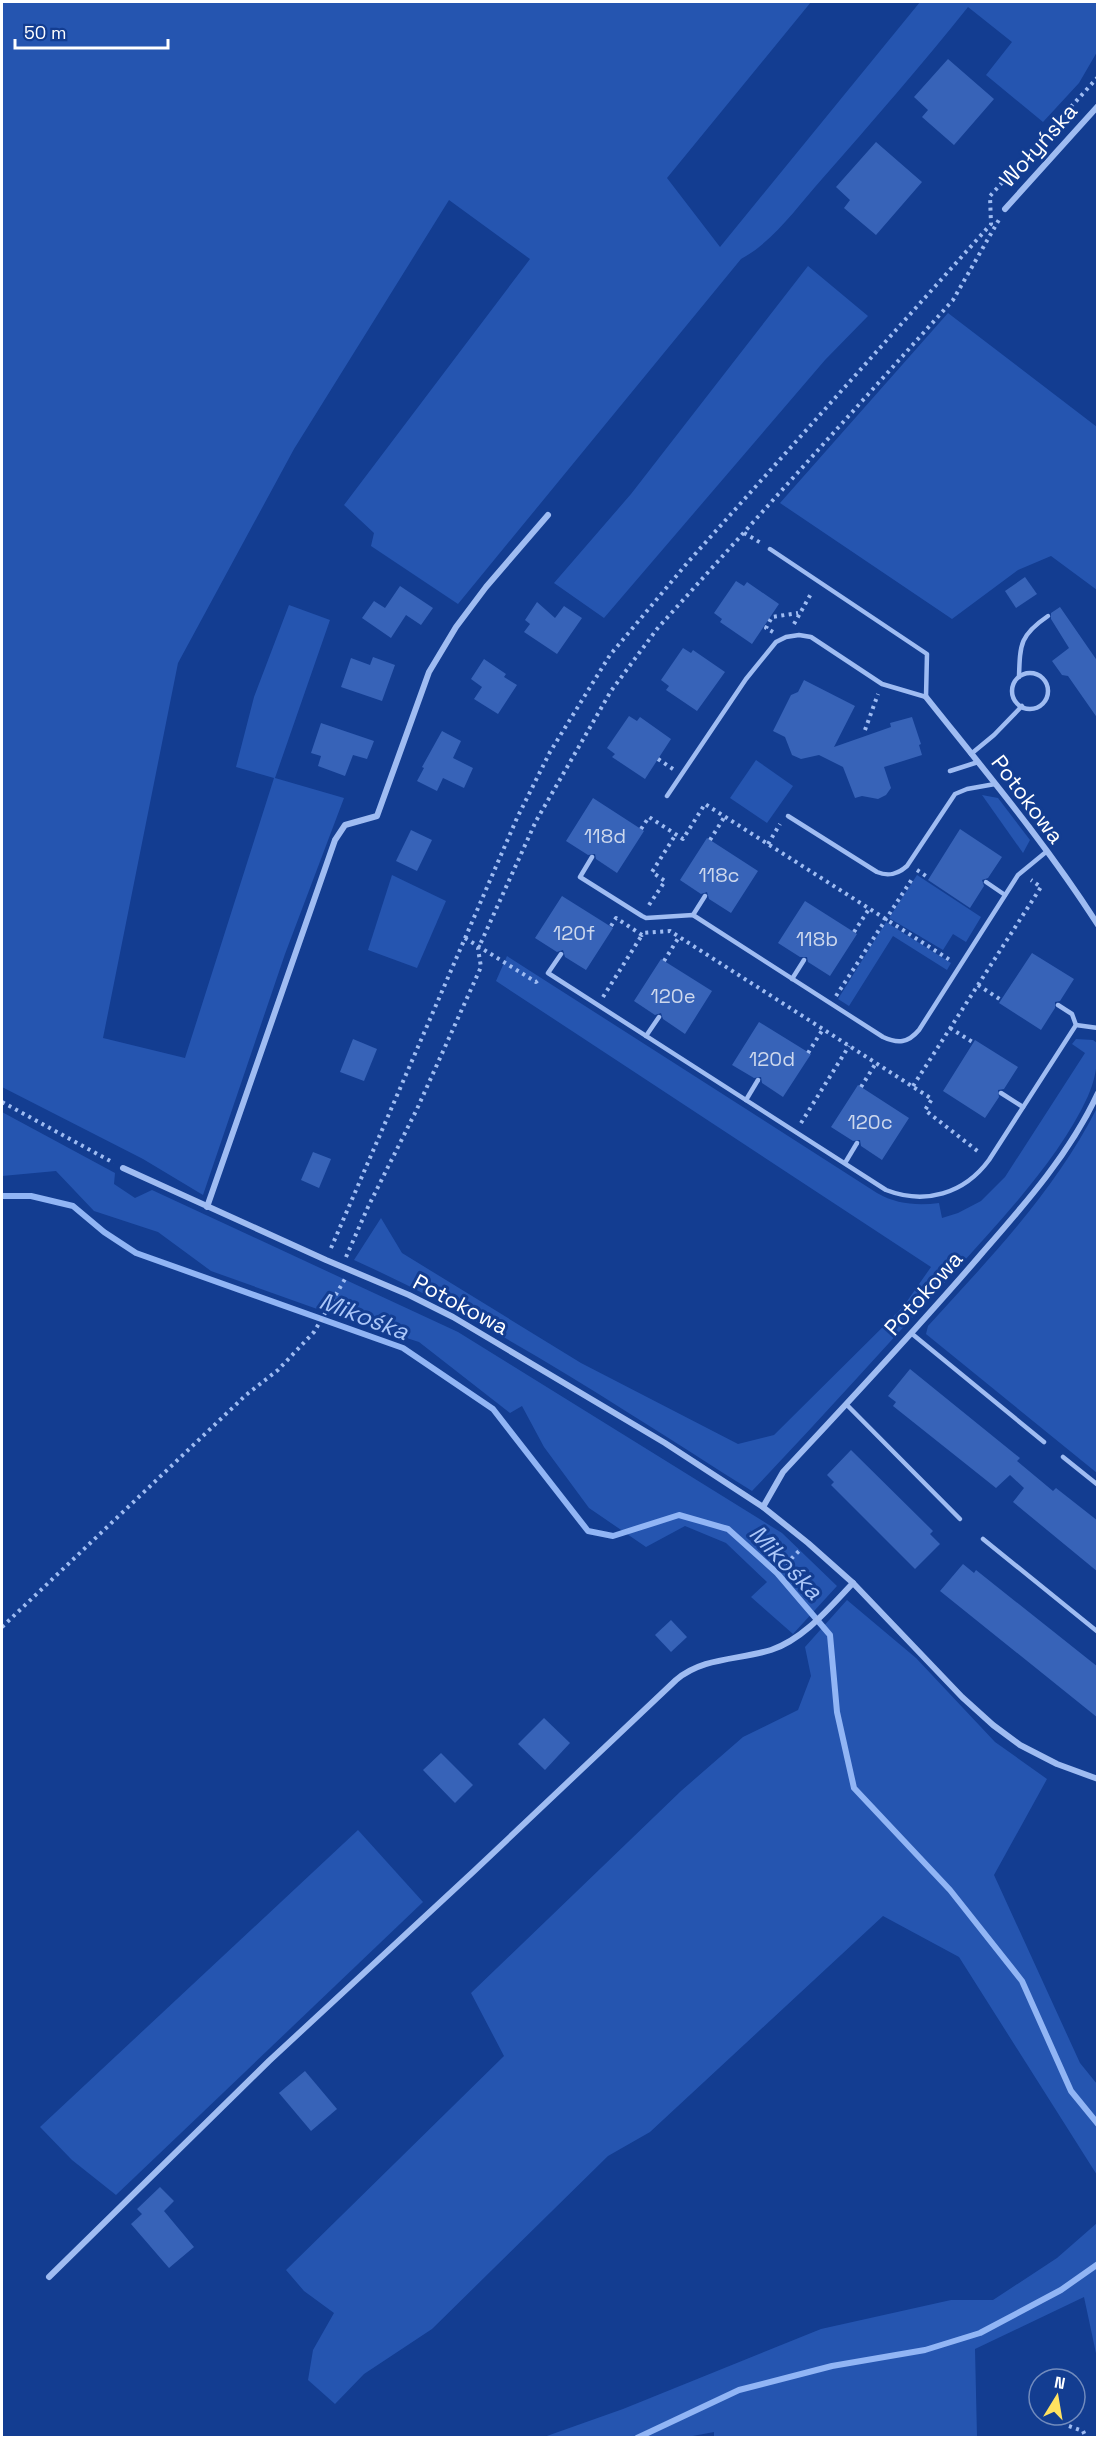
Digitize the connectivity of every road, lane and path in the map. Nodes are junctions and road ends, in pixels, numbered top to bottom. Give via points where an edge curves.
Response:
1 (1098, 77) edge
2 (1098, 106) edge
3 (990, 196) dead end
4 (1005, 209) joint
5 (991, 224) dead end
6 (548, 515) dead end
7 (744, 533) junction
8 (770, 549) joint
9 (819, 582) junction
10 (798, 613) junction
11 (1048, 616) dead end
12 (766, 628) dead end
13 (790, 637) junction
14 (1019, 677) junction
15 (882, 684) junction
16 (926, 697) junction
17 (1022, 706) junction
18 (866, 730) dead end
19 (971, 754) junction
20 (978, 762) junction
21 (950, 771) dead end
22 (995, 784) junction
23 (667, 796) dead end
24 (725, 816) junction
25 (788, 816) dead end
26 (641, 829) dead end
27 (776, 831) dead end
28 (676, 834) junction
29 (710, 840) dead end
30 (768, 844) junction
31 (1046, 852) junction
32 (592, 857) dead end
33 (1020, 873) junction
34 (929, 878) dead end
35 (986, 882) dead end
36 (1005, 895) junction
37 (655, 896) dead end
38 (705, 896) dead end
39 (869, 909) junction
40 (693, 915) junction
41 (886, 919) junction
42 (1098, 925) edge
43 (610, 926) dead end
44 (854, 932) dead end
45 (642, 935) junction
46 (679, 937) junction
47 (465, 939) junction
48 (479, 945) junction
49 (561, 954) dead end
50 (804, 960) dead end
51 (664, 961) dead end
52 (960, 966) junction
53 (548, 974) junction
54 (792, 979) junction
55 (978, 985) junction
56 (605, 993) dead end
57 (1001, 1000) dead end
58 (831, 1004) junction
59 (1058, 1005) dead end
60 (659, 1017) dead end
61 (1076, 1025) junction
62 (950, 1028) junction
63 (1098, 1028) edge
64 (823, 1029) junction
65 (646, 1036) junction
66 (974, 1043) dead end
67 (849, 1046) junction
68 (808, 1053) dead end
69 (876, 1063) junction
70 (758, 1080) dead end
71 (913, 1086) junction
72 (861, 1087) dead end
73 (1001, 1093) dead end
74 (1098, 1093) edge
75 (746, 1100) junction
76 (2, 1102) edge
77 (1023, 1107) junction
78 (804, 1119) dead end
79 (857, 1143) dead end
80 (971, 1146) dead end
81 (844, 1163) junction
82 (123, 1168) joint
83 (207, 1207) junction
84 (326, 1260) junction
85 (342, 1267) junction
86 (350, 1270) junction
87 (910, 1333) junction
88 (846, 1404) junction
89 (1044, 1442) dead end
90 (1063, 1457) dead end
91 (1098, 1485) edge
92 (763, 1507) junction
93 (960, 1519) dead end
94 (983, 1539) dead end
95 (797, 1554) dead end
96 (786, 1564) dead end
97 (853, 1583) junction
98 (2, 1628) edge
99 (1098, 1632) edge
100 (1098, 1779) edge
101 (49, 2277) dead end
102 (1072, 2427) edge
103 (1086, 2438) edge

1 - 3 path
2 - 4 street, Wołyńska
4 - 7 path via 953,300
5 - 47 path via 688,562 610,655 549,752
6 - 83 street via 486,587 429,672 377,816 345,825 335,840
7 - 8 path
7 - 48 path via 657,629 612,691 536,821
8 - 9 lane
9 - 10 path
9 - 16 lane via 927,654
10 - 12 path via 772,618
10 - 13 path
11 - 14 lane via 1024,637 1019,651
13 - 15 lane via 811,637
13 - 23 lane via 776,642 746,680
14 - 17 lane via 1012,689 1016,702
14 - 17 lane via 1033,673 1047,686 1046,700 1041,705
15 - 16 lane
15 - 18 path
16 - 19 street, Potokowa
17 - 19 lane
19 - 20 street, Potokowa
20 - 21 lane
20 - 22 street, Potokowa
22 - 25 lane via 955,794 908,866 890,875 877,872
22 - 31 street, Potokowa
24 - 28 path via 705,804 682,839
24 - 29 path
24 - 30 path
26 - 28 path via 649,817
27 - 30 path
28 - 37 path via 652,872 665,881
30 - 39 path
31 - 33 lane
31 - 42 street, Potokowa
32 - 40 lane via 580,877 645,918
33 - 36 lane
33 - 55 path via 1041,886
34 - 41 path via 917,870
35 - 36 lane
36 - 52 lane
38 - 40 lane
39 - 41 path
39 - 44 path
40 - 54 lane
41 - 52 path
41 - 58 path
43 - 45 path via 616,918
45 - 46 path via 670,931
45 - 56 path
46 - 51 path
46 - 64 path
47 - 48 path
47 - 84 path
48 - 53 path via 536,982
48 - 85 path via 481,967
49 - 53 lane
50 - 54 lane
52 - 58 lane via 919,1030 908,1040 899,1042 883,1037
53 - 65 lane
54 - 58 lane
55 - 57 path
55 - 62 path
59 - 61 lane via 1072,1014
60 - 65 lane
61 - 63 lane
61 - 77 lane
62 - 66 path
62 - 71 path
64 - 67 path
64 - 68 path
65 - 75 lane
67 - 69 path
67 - 78 path
69 - 71 path
69 - 72 path
70 - 75 lane
71 - 80 path via 932,1098 925,1110
73 - 77 lane
74 - 87 street, Potokowa via 1062,1156 997,1237
75 - 81 lane
76 - 82 path
77 - 81 lane via 973,1179 938,1196 900,1195
79 - 81 lane
82 - 83 street, Potokowa
83 - 84 street, Potokowa
84 - 85 street, Potokowa
85 - 86 street, Potokowa
86 - 92 street, Potokowa via 453,1317 665,1443
86 - 98 path via 314,1332 278,1370 246,1395
87 - 88 street, Potokowa
87 - 89 lane
88 - 92 street, Potokowa via 783,1473
88 - 93 lane
90 - 91 lane
92 - 97 street, Potokowa
94 - 99 lane
95 - 96 path
97 - 100 street, Potokowa via 993,1725 1020,1745
97 - 101 street via 789,1642 772,1650 687,1670 269,2061
102 - 103 path via 1083,2431

